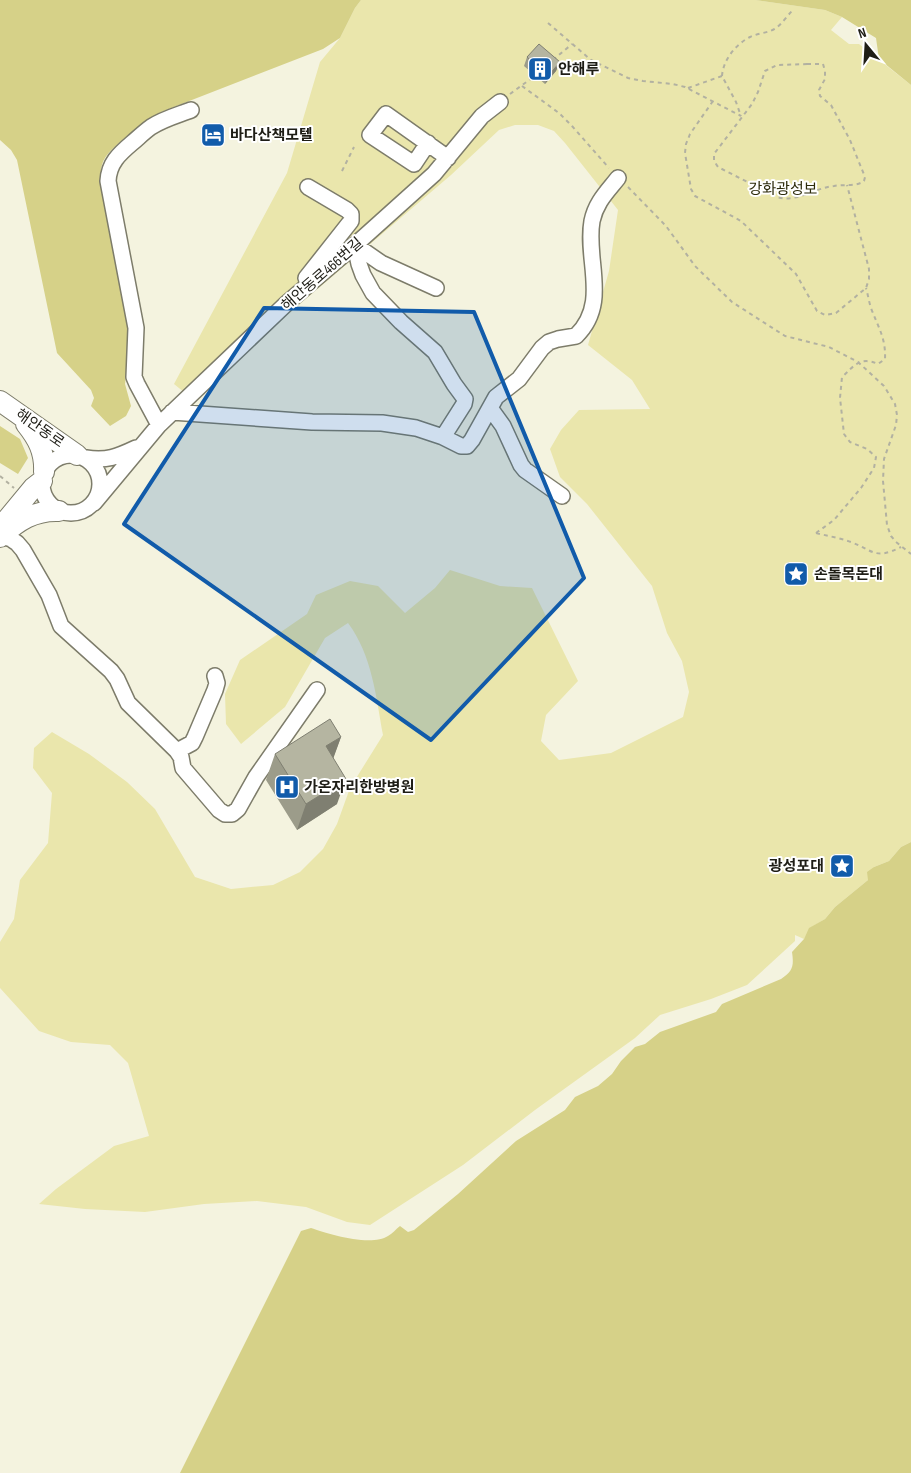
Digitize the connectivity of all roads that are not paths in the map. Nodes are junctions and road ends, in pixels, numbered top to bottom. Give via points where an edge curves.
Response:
1 (500, 102) road end
2 (191, 110) dead end
3 (428, 143) dead end
4 (448, 158) junction
5 (618, 178) road end
6 (308, 187) dead end
7 (355, 245) junction
8 (436, 288) dead end
9 (287, 303) junction
10 (1, 402) edge
11 (490, 408) junction
12 (172, 412) junction
13 (159, 425) junction
14 (443, 437) junction
15 (142, 444) junction
16 (81, 457) junction
17 (43, 476) junction
18 (562, 496) dead end
19 (94, 503) junction
20 (59, 511) junction
21 (1, 533) edge
22 (215, 676) dead end
23 (317, 690) dead end
24 (177, 751) junction

1 - 4 street, 해안동로466번길 via 482,116
2 - 13 street via 151,127 120,153 108,174 136,328 134,377
3 - 4 street
4 - 7 street, 해안동로466번길
5 - 11 street via 598,202 593,219 590,234 595,288 588,320 576,336 549,342 542,348 519,379 496,397
6 - 9 street via 347,210 351,221
7 - 8 street via 381,262
7 - 9 street, 해안동로466번길
7 - 14 street via 363,275 373,293 435,352 465,399
9 - 12 street, 해안동로466번길
10 - 16 main road, 해안동로
10 - 17 main road, 해안동로 via 25,423 40,444
11 - 14 street via 467,446
11 - 18 street via 525,470
12 - 13 street, 해안동로466번길
12 - 14 street via 312,422 382,423 416,428
13 - 15 street, 해안동로466번길
15 - 16 street via 111,459
15 - 19 street, 해안동로466번길
16 - 17 street via 66,455 56,458
16 - 19 street via 94,465 99,474 101,484
17 - 20 street via 45,498
17 - 21 main road
19 - 20 street via 77,513
20 - 21 main road via 47,510
21 - 24 street via 23,550 61,626 111,672 128,703
22 - 24 street via 216,690 192,743
23 - 24 street via 256,777 238,810 232,814 218,810 183,768

